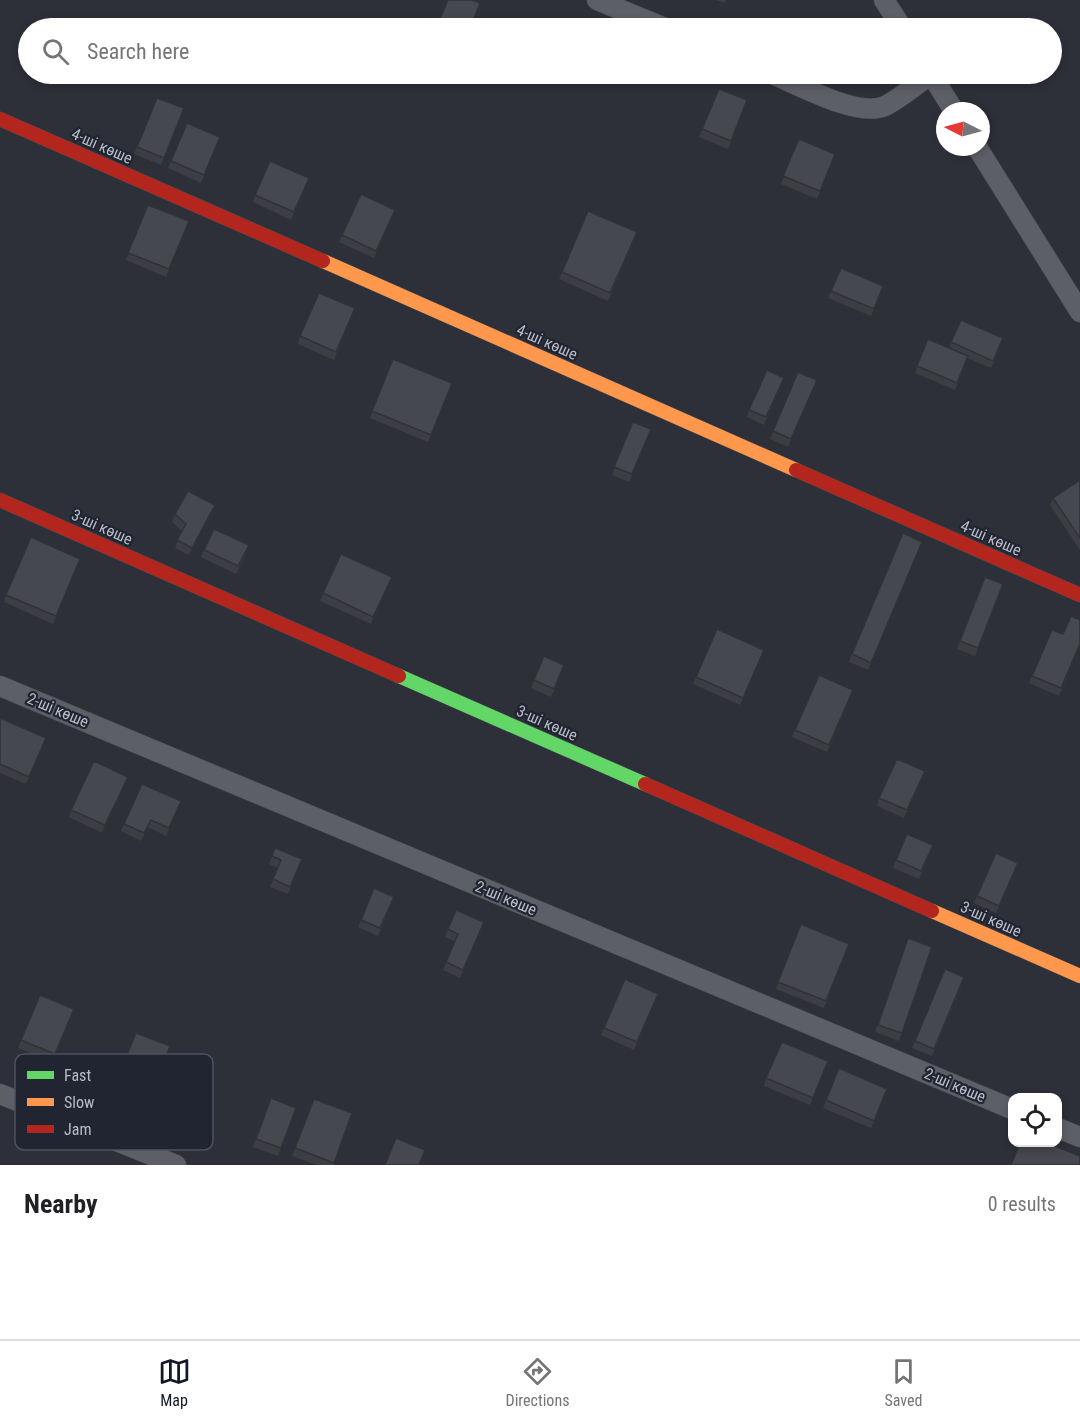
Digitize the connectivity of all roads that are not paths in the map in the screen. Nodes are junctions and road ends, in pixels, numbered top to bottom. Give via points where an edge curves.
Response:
1 (597, 0) edge
2 (884, 0) edge
3 (641, 18) edge
4 (896, 18) edge
5 (796, 84) edge
6 (916, 84) edge
7 (937, 84) edge
8 (948, 102) edge
9 (0, 119) edge
10 (983, 156) edge
11 (1080, 312) edge
12 (0, 500) edge
13 (1080, 595) edge
14 (0, 686) edge
15 (1080, 976) edge
16 (0, 1094) edge
17 (15, 1100) edge
18 (1008, 1107) edge
19 (1062, 1130) edge
20 (1080, 1137) edge
21 (139, 1150) edge
22 (176, 1165) edge

1 - 3 street
2 - 4 street
5 - 6 street via 865,109 884,106
7 - 8 street
9 - 13 street, 4-шi көше
10 - 11 street
12 - 15 street, 3-шi көше
14 - 18 street, 2-ші көше
16 - 17 street
19 - 20 street
21 - 22 street

